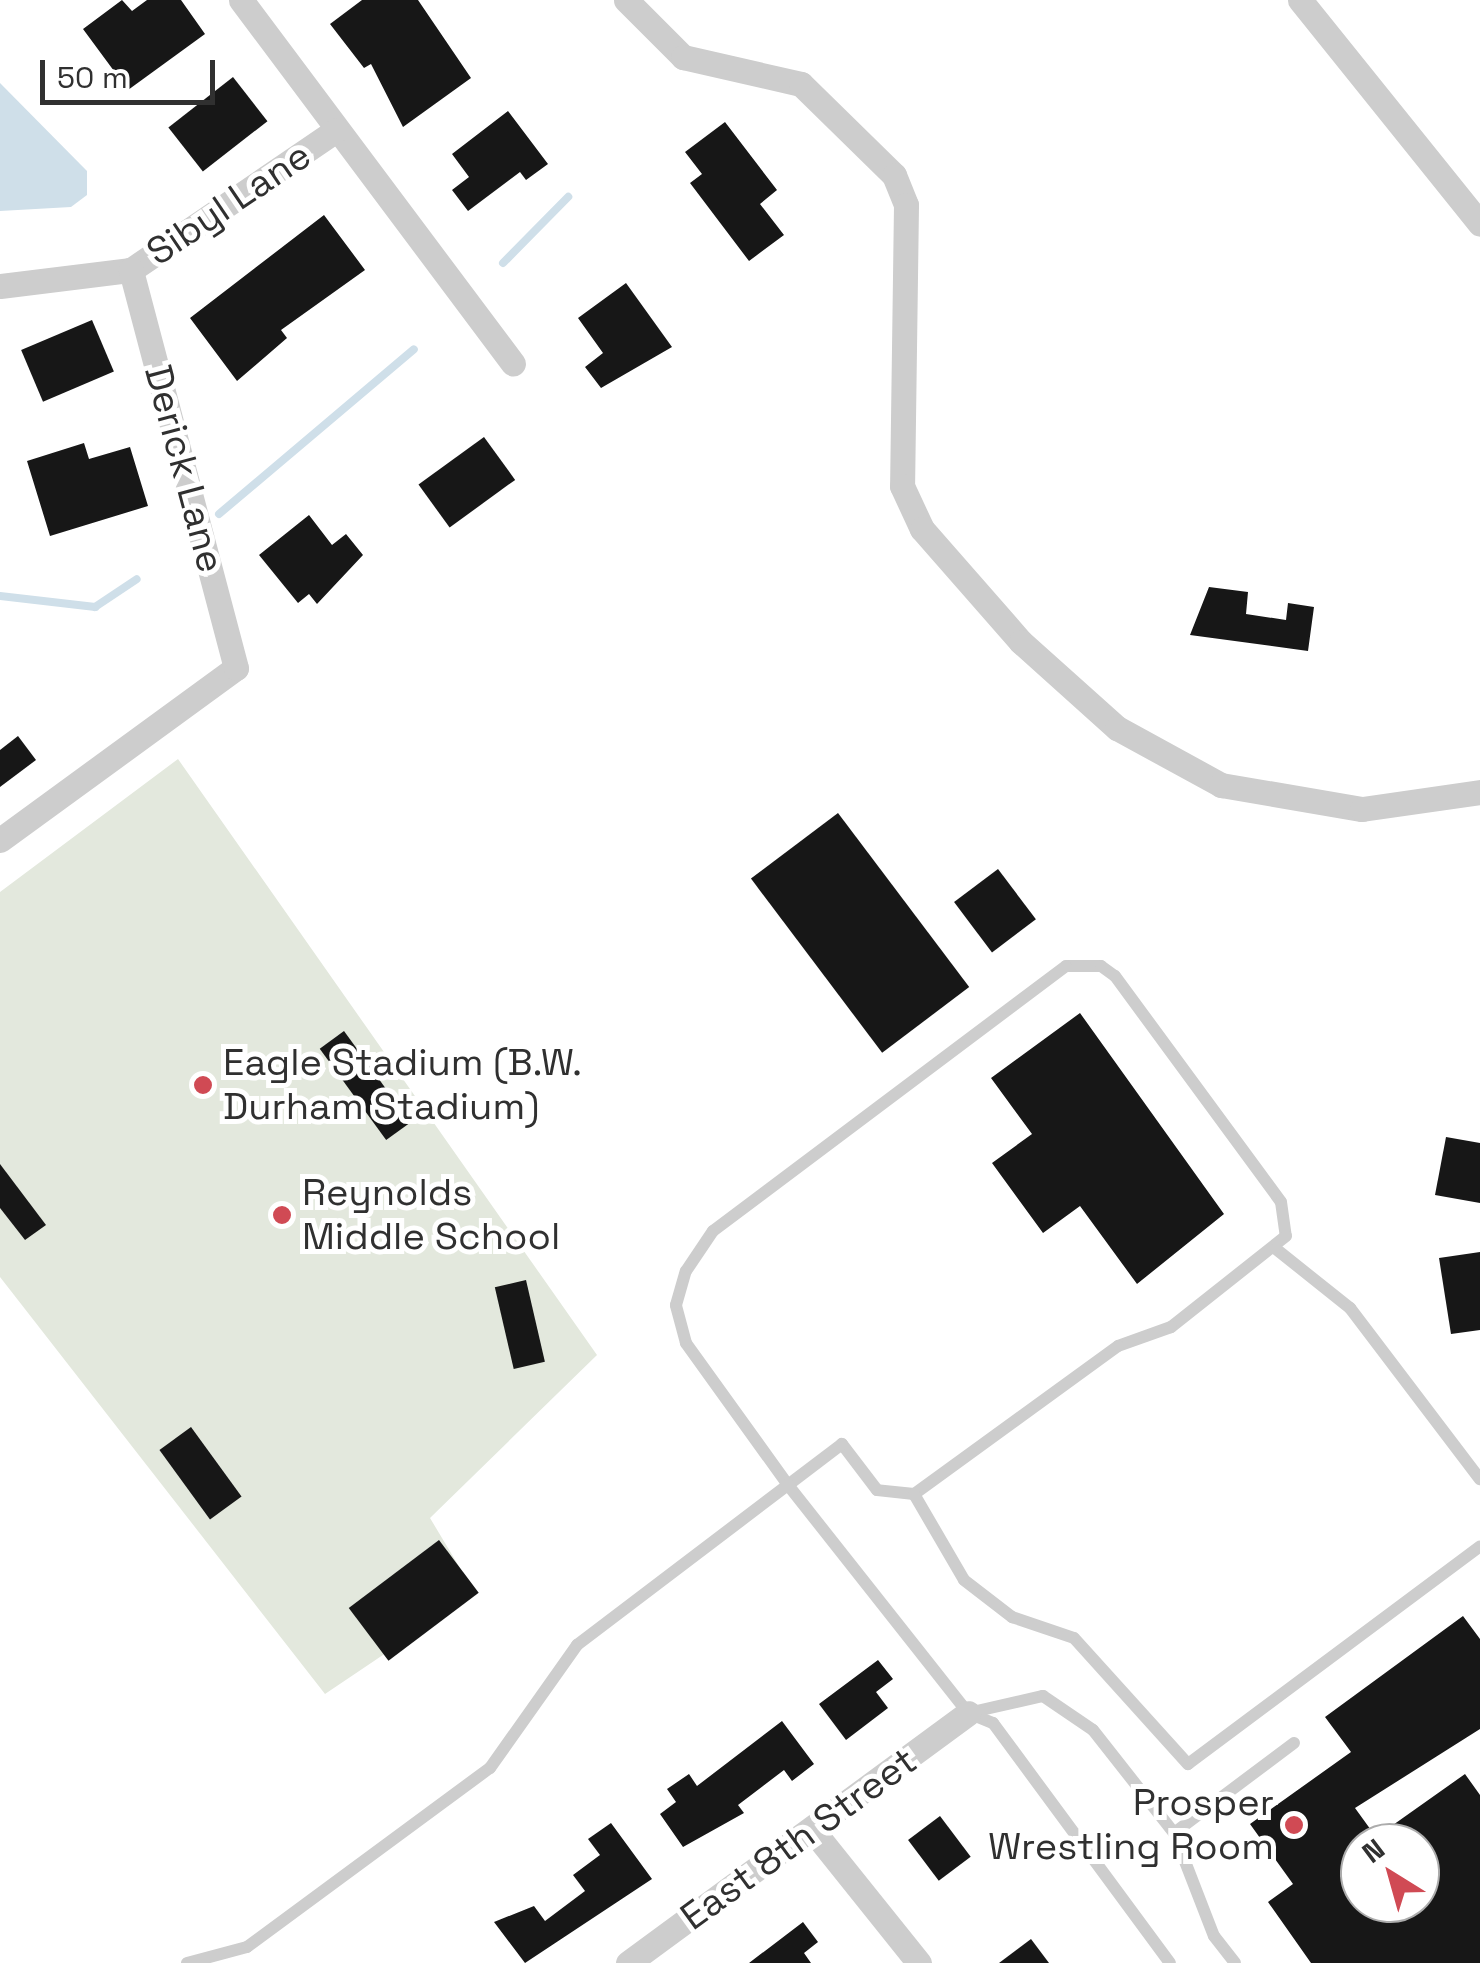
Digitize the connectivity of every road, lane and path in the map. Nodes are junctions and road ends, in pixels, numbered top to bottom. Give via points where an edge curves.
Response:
1 (241, 0) edge
2 (626, 0) edge
3 (1300, 0) edge
4 (336, 130) junction
5 (1480, 224) edge
6 (132, 270) junction
7 (0, 286) edge
8 (513, 364) dead end
9 (1480, 792) edge
10 (0, 840) edge
11 (1276, 1249) junction
12 (1480, 1480) edge
13 (788, 1485) junction
14 (914, 1494) junction
15 (1480, 1546) edge
16 (968, 1713) junction
17 (1294, 1742) dead end
18 (814, 1832) junction
19 (1174, 1833) junction
20 (187, 1963) edge
21 (628, 1963) edge
22 (919, 1963) edge
23 (1170, 1963) edge
24 (1235, 1963) edge

1 - 4 street
2 - 9 street via 683,56 801,84 894,175 906,206 902,486 922,529 1022,642 1148,750 1240,792 1362,809
3 - 5 street
4 - 6 street, Sibyl Lane
4 - 8 street
6 - 7 street, Sibyl Lane
6 - 10 street, Derick Lane via 236,668
11 - 12 lane via 1350,1308
11 - 13 lane via 1288,1222 1281,1202 1122,985 1101,966 1066,966 713,1232 686,1271 676,1305 686,1343
11 - 14 lane via 1172,1327 1118,1346
13 - 14 lane via 842,1444 877,1490
13 - 16 lane
13 - 20 lane via 578,1645 490,1768 247,1947
14 - 15 lane via 964,1580 1012,1616 1074,1638 1188,1764
16 - 18 street, East 8th Street
16 - 19 lane via 1043,1696 1093,1730
16 - 23 lane via 993,1723
17 - 19 lane
18 - 21 street, East 8th Street
18 - 22 street
19 - 24 lane via 1214,1936

